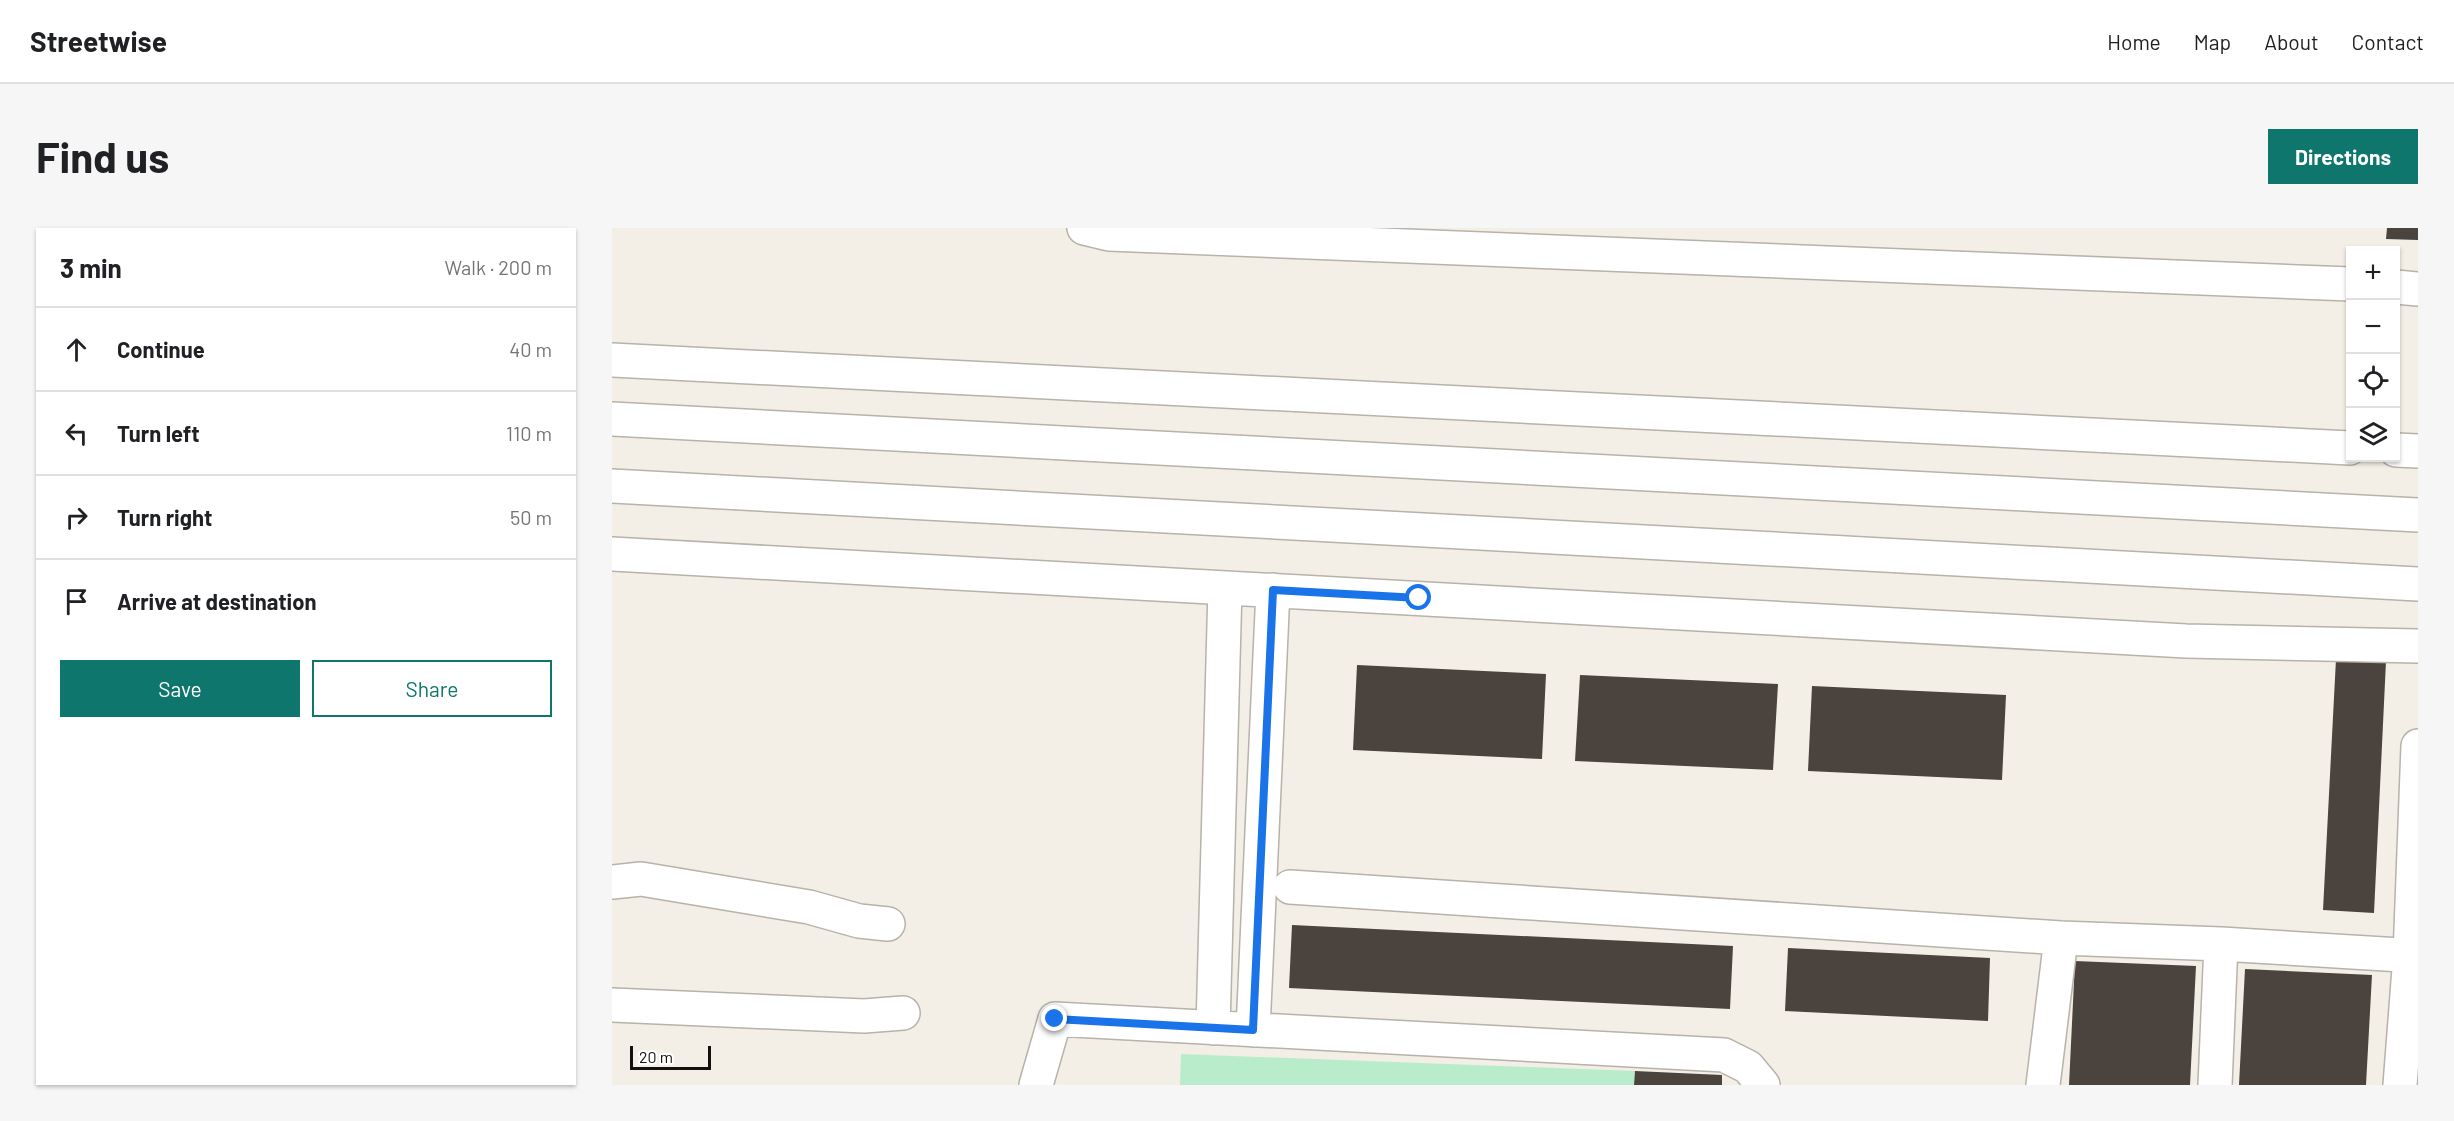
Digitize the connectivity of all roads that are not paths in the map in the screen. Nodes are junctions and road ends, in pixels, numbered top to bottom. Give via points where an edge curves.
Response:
1 (1084, 228) edge
2 (2346, 284) edge
3 (2400, 287) edge
4 (2418, 289) edge
5 (612, 360) edge
6 (612, 419) edge
7 (2346, 448) edge
8 (2400, 450) edge
9 (2418, 451) edge
10 (612, 486) edge
11 (2418, 515) edge
12 (612, 554) edge
13 (2418, 584) edge
14 (1225, 588) junction
15 (1273, 590) junction
16 (2418, 646) edge
17 (2418, 746) edge
18 (612, 882) edge
19 (1290, 887) dead end
20 (888, 924) dead end
21 (2061, 938) junction
22 (2221, 944) junction
23 (2414, 956) edge
24 (612, 1005) edge
25 (903, 1013) dead end
26 (1212, 1028) junction
27 (1253, 1030) junction
28 (1036, 1085) edge
29 (1763, 1085) edge
30 (2043, 1085) edge
31 (2215, 1085) edge
32 (2400, 1085) edge

1 - 2 street via 1121,235
3 - 4 street
5 - 7 street
6 - 11 street
8 - 9 street
10 - 13 street
12 - 14 street
14 - 15 street
14 - 26 street
15 - 16 street via 2186,641
15 - 27 street
17 - 23 street
18 - 20 street via 641,879
19 - 21 street
21 - 22 street
21 - 30 street
22 - 23 street
22 - 31 street
23 - 32 street
24 - 25 street via 864,1016
26 - 27 street
26 - 28 street via 1055,1019
27 - 29 street via 1724,1055 1748,1067

